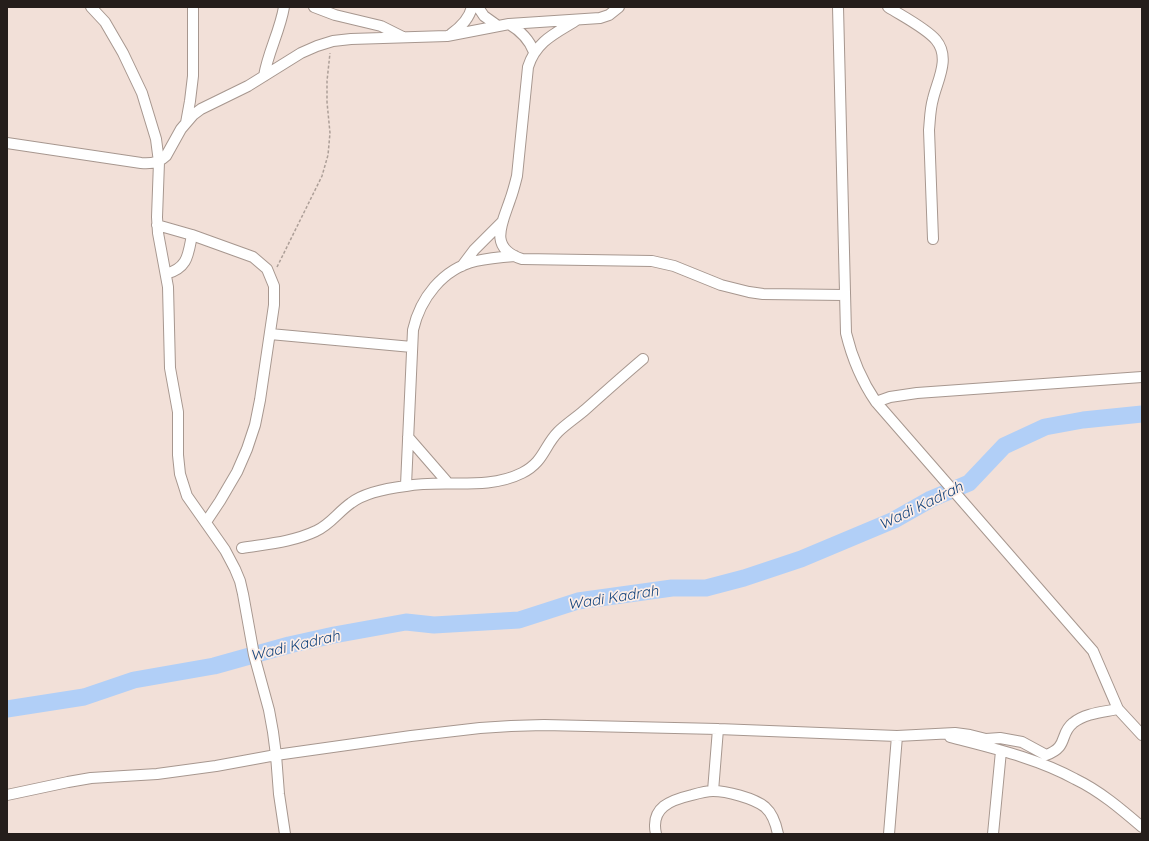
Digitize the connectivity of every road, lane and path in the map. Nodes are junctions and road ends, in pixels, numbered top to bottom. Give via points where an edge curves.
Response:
1 (91, 7) edge
2 (193, 7) edge
3 (284, 7) edge
4 (314, 7) edge
5 (472, 7) edge
6 (478, 7) edge
7 (619, 7) edge
8 (838, 7) edge
9 (888, 7) edge
10 (579, 19) junction
11 (509, 24) junction
12 (498, 26) junction
13 (447, 36) junction
14 (403, 37) junction
15 (333, 41) junction
16 (534, 52) junction
17 (264, 76) junction
18 (186, 123) junction
19 (7, 143) edge
20 (158, 162) junction
21 (502, 222) junction
22 (157, 225) junction
23 (192, 235) junction
24 (933, 239) dead end
25 (515, 256) junction
26 (462, 266) junction
27 (166, 274) junction
28 (272, 278) junction
29 (844, 295) junction
30 (270, 334) junction
31 (412, 347) junction
32 (643, 359) dead end
33 (1142, 377) edge
34 (876, 402) junction
35 (408, 437) junction
36 (448, 483) junction
37 (406, 486) junction
38 (206, 522) junction
39 (242, 548) dead end
40 (1118, 709) junction
41 (718, 729) junction
42 (939, 734) junction
43 (1142, 735) edge
44 (897, 736) junction
45 (1001, 751) junction
46 (276, 755) junction
47 (713, 791) junction
48 (7, 794) edge
49 (1142, 827) edge
50 (285, 834) edge
51 (656, 834) edge
52 (778, 834) edge
53 (889, 834) edge
54 (993, 834) edge

1 - 20 street via 118,42 142,93 156,139
2 - 18 street via 193,76
3 - 17 street
4 - 14 street via 381,26
5 - 13 street via 462,26
6 - 12 street via 484,16
7 - 10 street via 600,18
8 - 29 street
9 - 24 street via 930,34 942,50 942,68 930,115
10 - 11 street
10 - 16 street via 545,40
11 - 12 street
11 - 16 street via 525,36
12 - 13 street
13 - 14 street
14 - 15 street
15 - 17 street via 301,53
15 - 28 path via 326,81 330,144 326,165
16 - 21 street via 526,75 516,180
17 - 18 street via 204,107
18 - 20 street via 166,156
19 - 20 street via 141,162
20 - 22 street
21 - 25 street via 501,241
21 - 26 street
22 - 23 street
22 - 27 street
23 - 27 street via 185,262 176,271
23 - 28 street via 253,257 267,269
25 - 26 street via 488,258
25 - 29 street via 522,259 652,261 749,292
26 - 31 street via 439,282 422,304 416,317
27 - 38 street via 170,368 178,412 180,474 187,496
28 - 30 street via 275,296
29 - 34 street via 850,351
30 - 31 street
30 - 38 street via 260,400 247,449 237,472
31 - 35 street
32 - 36 street via 557,433 538,461 523,472 494,482
33 - 34 street via 917,393
34 - 40 street via 1093,651
35 - 36 street
35 - 37 street
36 - 37 street
37 - 39 street via 358,499 325,526 306,536
38 - 46 street via 229,557 240,581 254,655 269,710
40 - 42 street via 1090,714 1073,723 1062,745 1046,755 1022,742 955,733
40 - 43 street
41 - 44 street
41 - 46 street via 544,725 480,728
41 - 47 street
42 - 44 street
42 - 45 street
44 - 53 street
45 - 49 street via 1075,778 1125,812
45 - 54 street
46 - 48 street via 157,774 91,778
46 - 50 street
47 - 51 street via 672,800 666,804 657,815
47 - 52 street via 731,794 765,807 772,816

